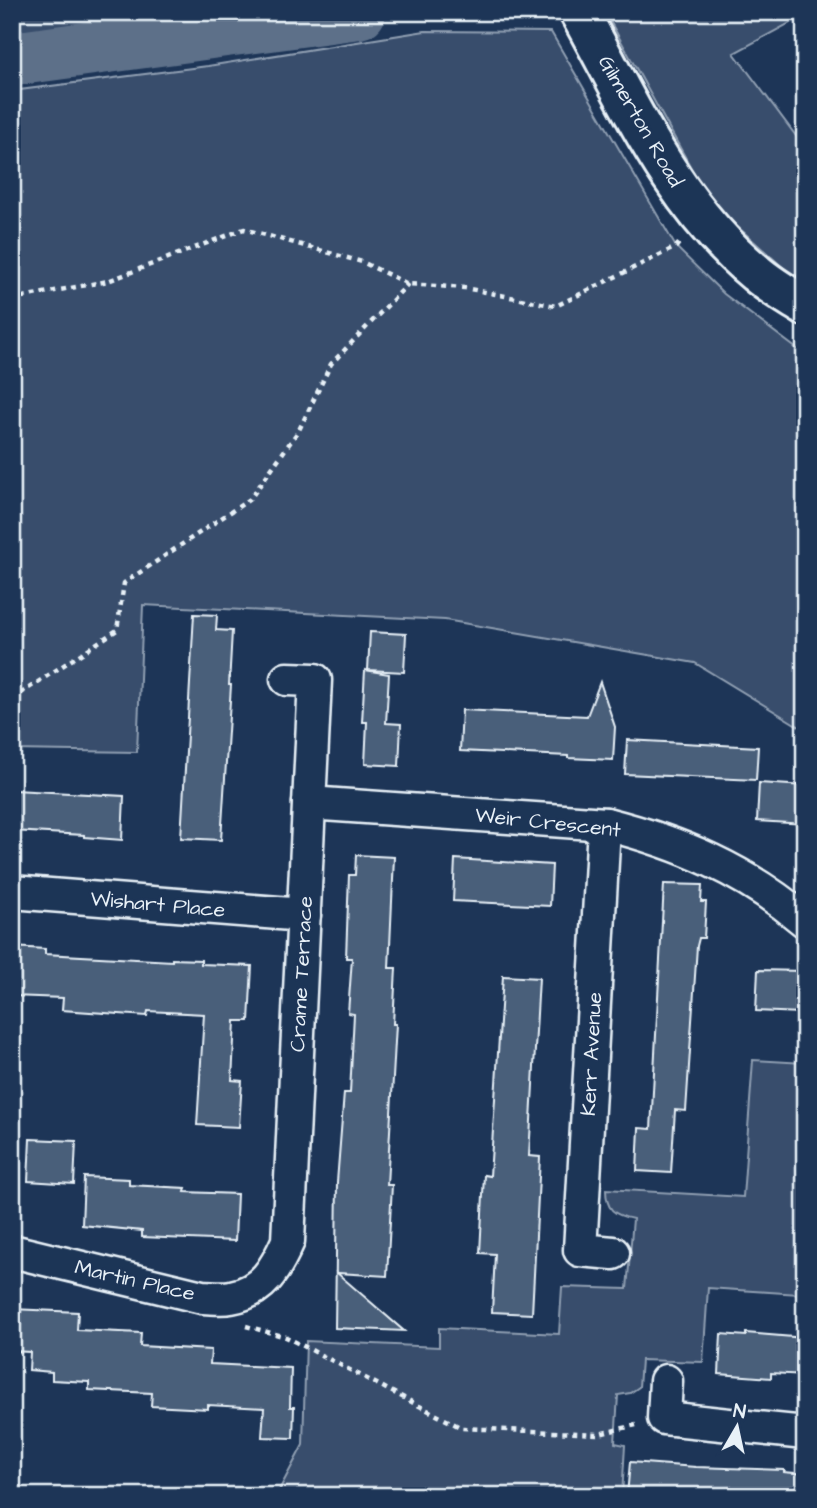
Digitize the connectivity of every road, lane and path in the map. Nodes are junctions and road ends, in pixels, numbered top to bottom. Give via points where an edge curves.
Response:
1 (579, 12) edge
2 (700, 218) junction
3 (408, 284) junction
4 (12, 299) edge
5 (805, 306) edge
6 (287, 679) dead end
7 (12, 699) edge
8 (309, 803) junction
9 (606, 824) junction
10 (12, 892) edge
11 (304, 915) junction
12 (805, 921) edge
13 (12, 1251) edge
14 (613, 1253) dead end
15 (244, 1292) junction
16 (666, 1381) dead end
17 (664, 1418) junction
18 (805, 1433) edge

1 - 2 main road, Gilmerton Road via 658,159
2 - 3 path via 676,247 556,306 465,288
2 - 5 main road, Gilmerton Road via 756,273
3 - 4 path via 362,262 244,229 108,281
3 - 7 path via 331,364 299,430 250,499 124,583 117,630
6 - 8 street, Crame Terrace via 315,680
8 - 9 street, Weir Crescent
8 - 11 street, Crame Terrace
9 - 12 street, Weir Crescent via 699,854 747,878
9 - 14 street, Kerr Avenue via 580,1250
10 - 11 street, Wishart Place
11 - 15 street, Crame Terrace via 288,1241 277,1267
13 - 15 street, Martin Place via 202,1297
15 - 17 path via 238,1324 286,1337 462,1428 599,1434
16 - 17 street
17 - 18 street

